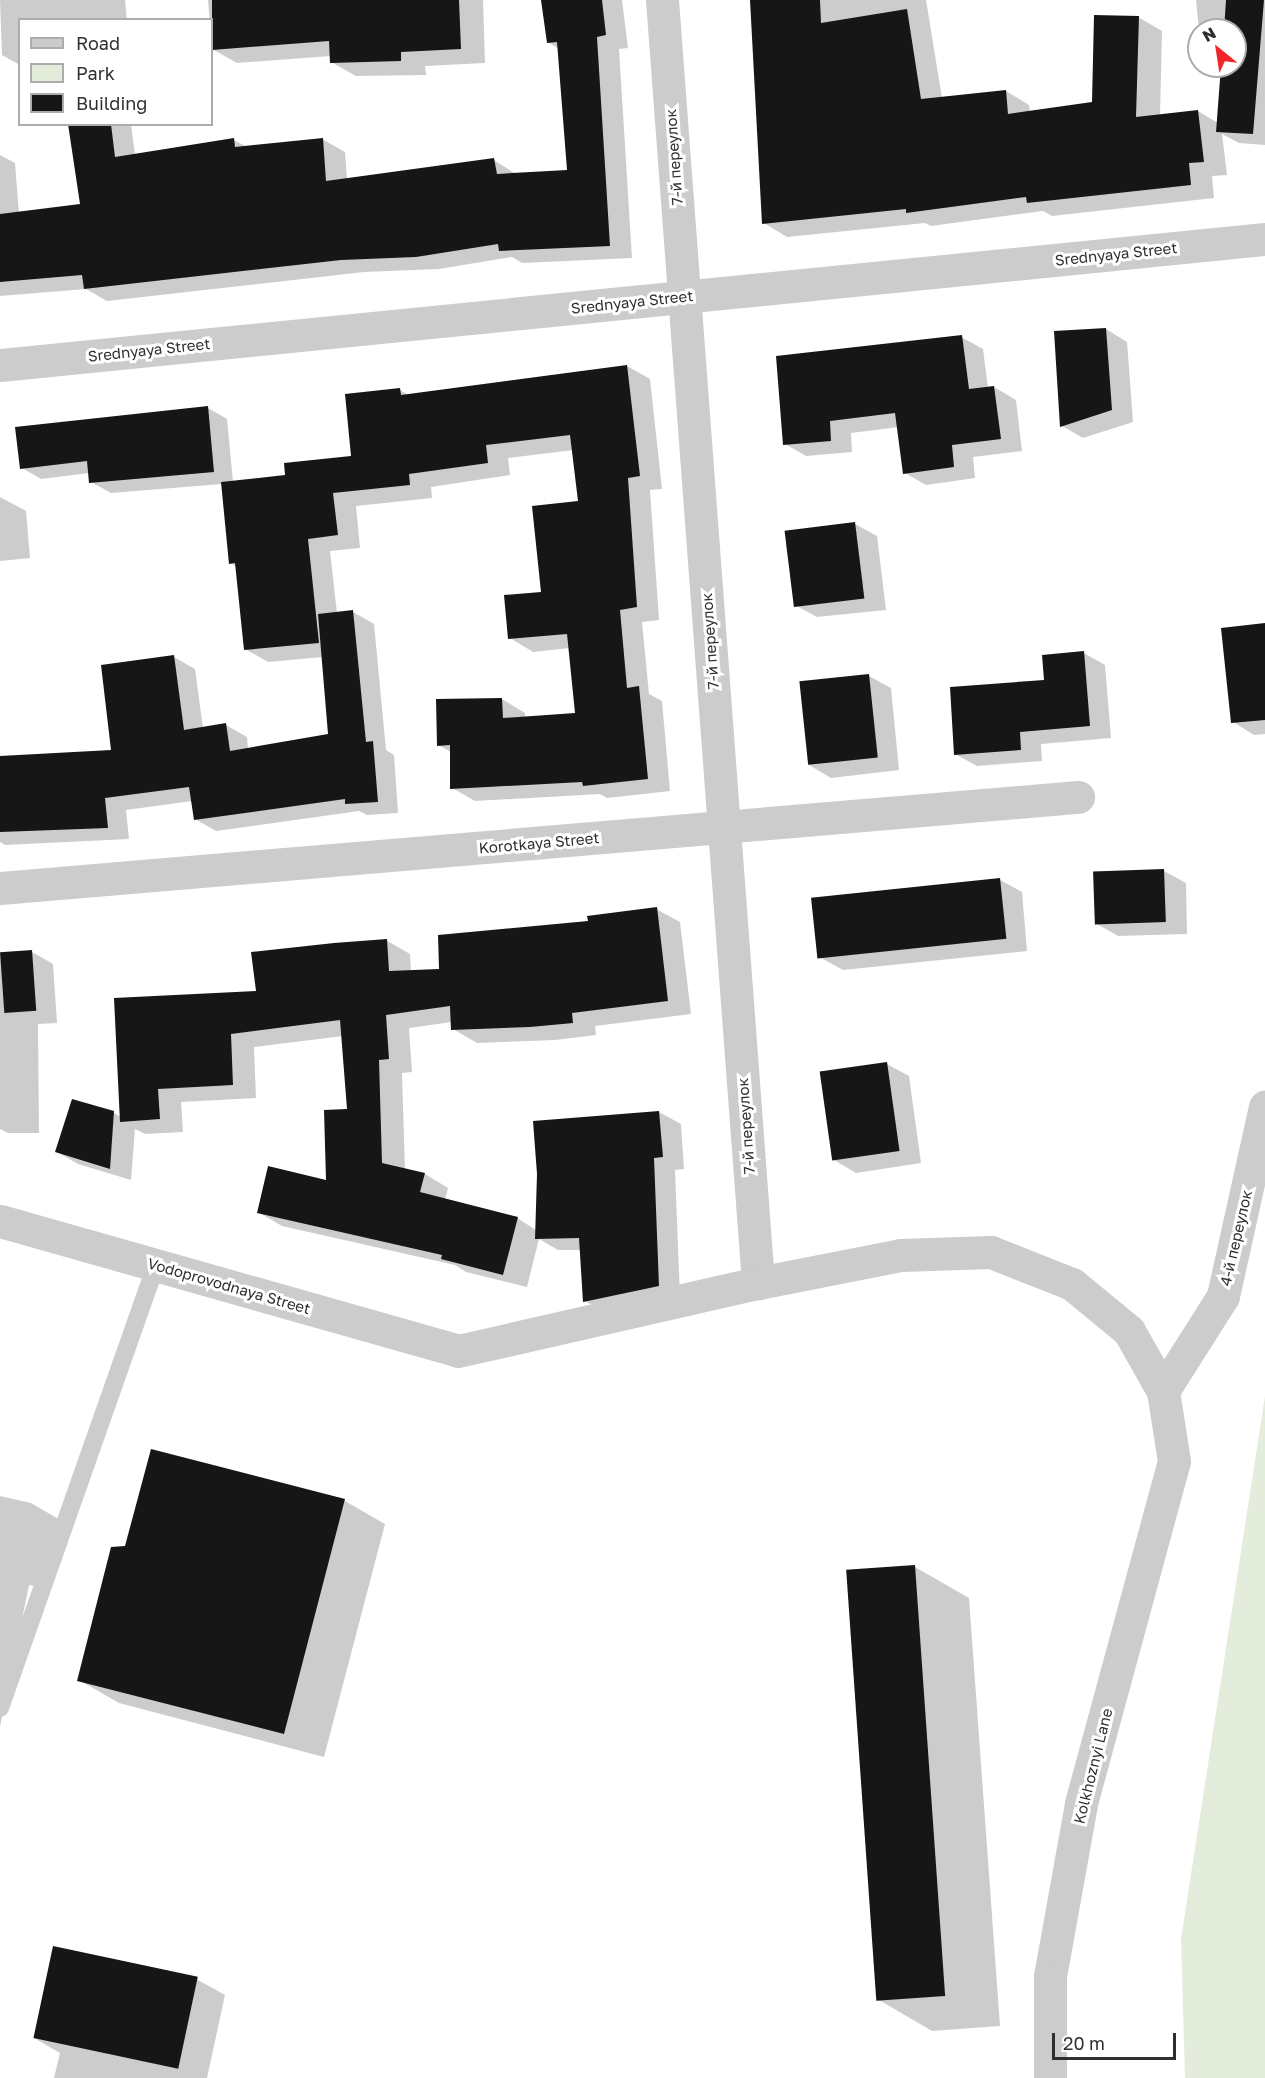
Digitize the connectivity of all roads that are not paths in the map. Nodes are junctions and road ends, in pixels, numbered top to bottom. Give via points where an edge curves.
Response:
1 (662, 0) edge
2 (1265, 239) edge
3 (684, 297) junction
4 (0, 365) edge
5 (1078, 797) dead end
6 (724, 827) junction
7 (0, 888) edge
8 (1265, 1107) edge
9 (0, 1221) edge
10 (156, 1265) junction
11 (758, 1283) junction
12 (1164, 1391) junction
13 (0, 1708) edge
14 (1050, 2078) edge

1 - 3 street, 7-й переулок
2 - 3 street, Srednyaya Street
3 - 4 street, Srednyaya Street
3 - 6 street, 7-й переулок
5 - 6 street, Korotkaya Street
6 - 7 street, Korotkaya Street
6 - 11 street, 7-й переулок
8 - 12 street, 4-й переулок via 1223,1296
9 - 10 street, Vodoprovodnaya Street
10 - 11 street, Vodoprovodnaya Street via 458,1351
10 - 13 lane
11 - 12 street via 901,1255 991,1252 1080,1291 1129,1332
12 - 14 street, Kolkhoznyi Lane via 1174,1461 1081,1804 1050,1977

